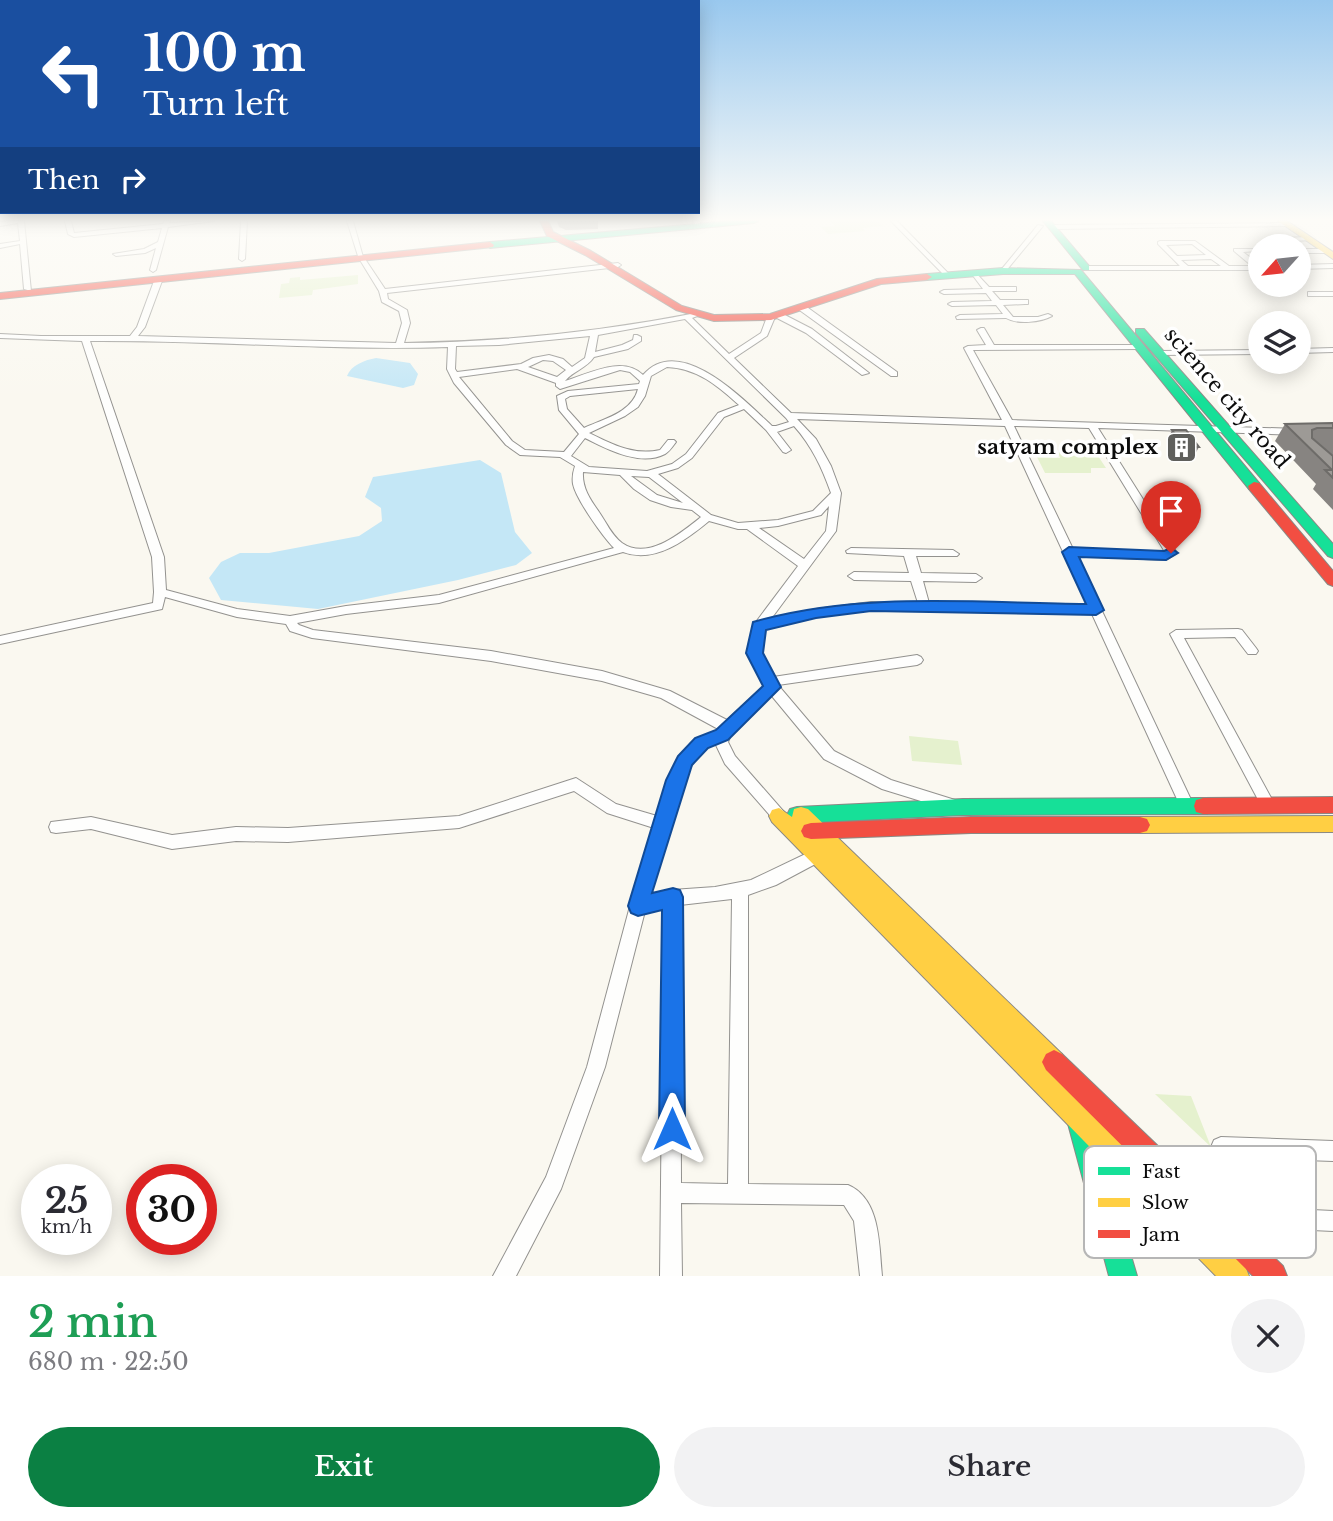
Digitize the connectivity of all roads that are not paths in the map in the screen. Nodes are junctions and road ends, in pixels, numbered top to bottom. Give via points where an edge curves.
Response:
1 (26, 281) edge
2 (110, 281) edge
3 (118, 281) edge
4 (154, 281) edge
5 (376, 281) edge
6 (475, 281) edge
7 (641, 281) edge
8 (886, 281) edge
9 (980, 281) edge
10 (1088, 281) edge
11 (1090, 281) edge
12 (27, 289) junction
13 (1013, 289) dead end
14 (988, 290) junction
15 (383, 291) junction
16 (944, 292) dead end
17 (0, 294) edge
18 (1311, 294) dead end
19 (1333, 294) edge
20 (997, 302) junction
21 (1025, 302) dead end
22 (951, 304) dead end
23 (801, 307) junction
24 (690, 314) junction
25 (775, 316) junction
26 (1007, 316) junction
27 (1048, 316) dead end
28 (960, 317) dead end
29 (981, 330) dead end
30 (594, 333) junction
31 (0, 336) edge
32 (637, 337) dead end
33 (132, 338) junction
34 (86, 340) junction
35 (452, 343) junction
36 (400, 344) junction
37 (991, 347) junction
38 (1140, 347) junction
39 (1311, 351) edge
40 (1333, 351) edge
41 (1248, 352) edge
42 (1160, 354) junction
43 (592, 355) junction
44 (730, 357) junction
45 (522, 367) junction
46 (571, 371) junction
47 (865, 373) dead end
48 (894, 374) dead end
49 (454, 375) junction
50 (560, 383) junction
51 (643, 383) junction
52 (562, 396) junction
53 (744, 406) junction
54 (792, 420) junction
55 (1009, 424) junction
56 (1091, 426) junction
57 (769, 428) junction
58 (1209, 430) junction
59 (1228, 431) junction
60 (1314, 432) edge
61 (584, 433) junction
62 (671, 442) dead end
63 (786, 450) dead end
64 (566, 456) junction
65 (579, 467) junction
66 (623, 473) junction
67 (651, 473) junction
68 (836, 493) junction
69 (691, 507) junction
70 (707, 517) junction
71 (750, 527) junction
72 (624, 549) junction
73 (851, 551) dead end
74 (1069, 552) junction
75 (909, 553) junction
76 (953, 554) dead end
77 (1333, 554) edge
78 (804, 565) junction
79 (854, 576) dead end
80 (916, 577) junction
81 (976, 578) dead end
82 (1333, 581) edge
83 (160, 592) junction
84 (925, 608) junction
85 (1096, 610) junction
86 (289, 620) junction
87 (759, 626) junction
88 (0, 640) edge
89 (1252, 651) dead end
90 (917, 660) dead end
91 (771, 685) junction
92 (716, 736) junction
93 (1268, 805) junction
94 (1333, 805) edge
95 (1188, 806) junction
96 (963, 807) junction
97 (801, 815) junction
98 (779, 816) junction
99 (662, 824) junction
100 (1333, 824) edge
101 (56, 827) dead end
102 (817, 831) junction
103 (793, 832) junction
104 (816, 856) junction
105 (740, 891) junction
106 (673, 897) junction
107 (638, 906) junction
108 (1078, 1119) junction
109 (1086, 1146) edge
110 (1105, 1146) edge
111 (1140, 1146) edge
112 (672, 1193) junction
113 (738, 1193) junction
114 (1118, 1258) edge
115 (1217, 1258) edge
116 (1255, 1258) edge
117 (504, 1276) edge
118 (671, 1276) edge
119 (871, 1276) edge
120 (1123, 1276) edge
121 (1235, 1276) edge
122 (1273, 1276) edge

1 - 12 street
2 - 17 street
3 - 12 street
4 - 33 street via 141,327
5 - 15 street
6 - 15 street
7 - 24 street via 687,306
8 - 23 street
9 - 14 street
10 - 38 street
11 - 42 street, science city road
12 - 17 street
13 - 14 street
14 - 16 street
14 - 20 street
15 - 36 street via 385,300 403,310
18 - 19 street
20 - 21 street
20 - 22 street
20 - 26 street
23 - 25 street
23 - 48 street
24 - 25 street via 728,319
24 - 30 street
24 - 44 street
25 - 44 street via 765,334
25 - 47 street via 809,331
26 - 27 street via 1013,320
26 - 28 street
29 - 37 street
30 - 35 street
30 - 43 street
31 - 34 street
32 - 43 street via 630,346
33 - 34 street
33 - 36 street
34 - 83 street via 158,557
35 - 36 street
35 - 49 street
37 - 38 street
37 - 55 street via 968,348
38 - 58 street
39 - 40 street
41 - 42 street
42 - 59 street, science city road
43 - 46 street via 586,364
44 - 54 street
45 - 46 street via 555,357
45 - 49 street
45 - 50 street
46 - 50 street
49 - 64 street via 520,452
50 - 51 street via 620,367 633,370
50 - 52 street
51 - 52 street
51 - 53 street via 657,368 690,366 704,372
51 - 61 street via 635,405
52 - 61 street via 563,410
53 - 57 street
53 - 67 street via 722,415 683,461
54 - 55 street
54 - 57 street via 777,429
54 - 68 street via 811,439
55 - 56 street
55 - 74 street
56 - 58 street
56 - 74 street via 1171,553
57 - 63 street
58 - 59 street
58 - 82 street
59 - 60 street
59 - 77 street, science city road
61 - 62 street via 622,452 642,456 663,452
61 - 64 street
64 - 65 street
65 - 66 street
65 - 72 street via 579,492
66 - 67 street
66 - 69 street via 649,497
67 - 69 street
68 - 71 street via 817,513
68 - 78 street via 831,531
69 - 70 street
70 - 71 street
70 - 72 street via 664,546 641,552
71 - 78 street
72 - 86 street via 439,599
73 - 75 street
74 - 85 street
75 - 76 street
75 - 80 street
78 - 87 street
79 - 80 street
80 - 81 street
80 - 84 street
83 - 86 street via 237,613
83 - 88 street via 158,606
84 - 85 street
84 - 87 street via 844,608
85 - 95 street
86 - 92 street via 294,628 312,635 491,656 624,681 664,694
87 - 91 street via 754,653
89 - 93 street via 1238,634 1176,635
90 - 91 street
91 - 92 street
91 - 96 street via 829,755 887,785
92 - 98 street via 730,760
92 - 99 street via 684,761
93 - 94 street
93 - 95 street
95 - 96 street
96 - 97 street
97 - 98 street
97 - 102 street
98 - 103 street
99 - 101 street via 612,809 576,784 458,822 288,835 236,834 172,842 91,823
99 - 107 street
100 - 102 street via 971,825
102 - 103 street
102 - 111 street
103 - 104 street
104 - 105 street
104 - 108 street
105 - 106 street
105 - 113 street
106 - 107 street
106 - 112 street
107 - 117 street via 592,1078 554,1182
108 - 109 street
108 - 110 street
112 - 113 street
112 - 118 street
113 - 119 street via 848,1195 860,1206 864,1219
114 - 120 street
115 - 121 street
116 - 122 street

